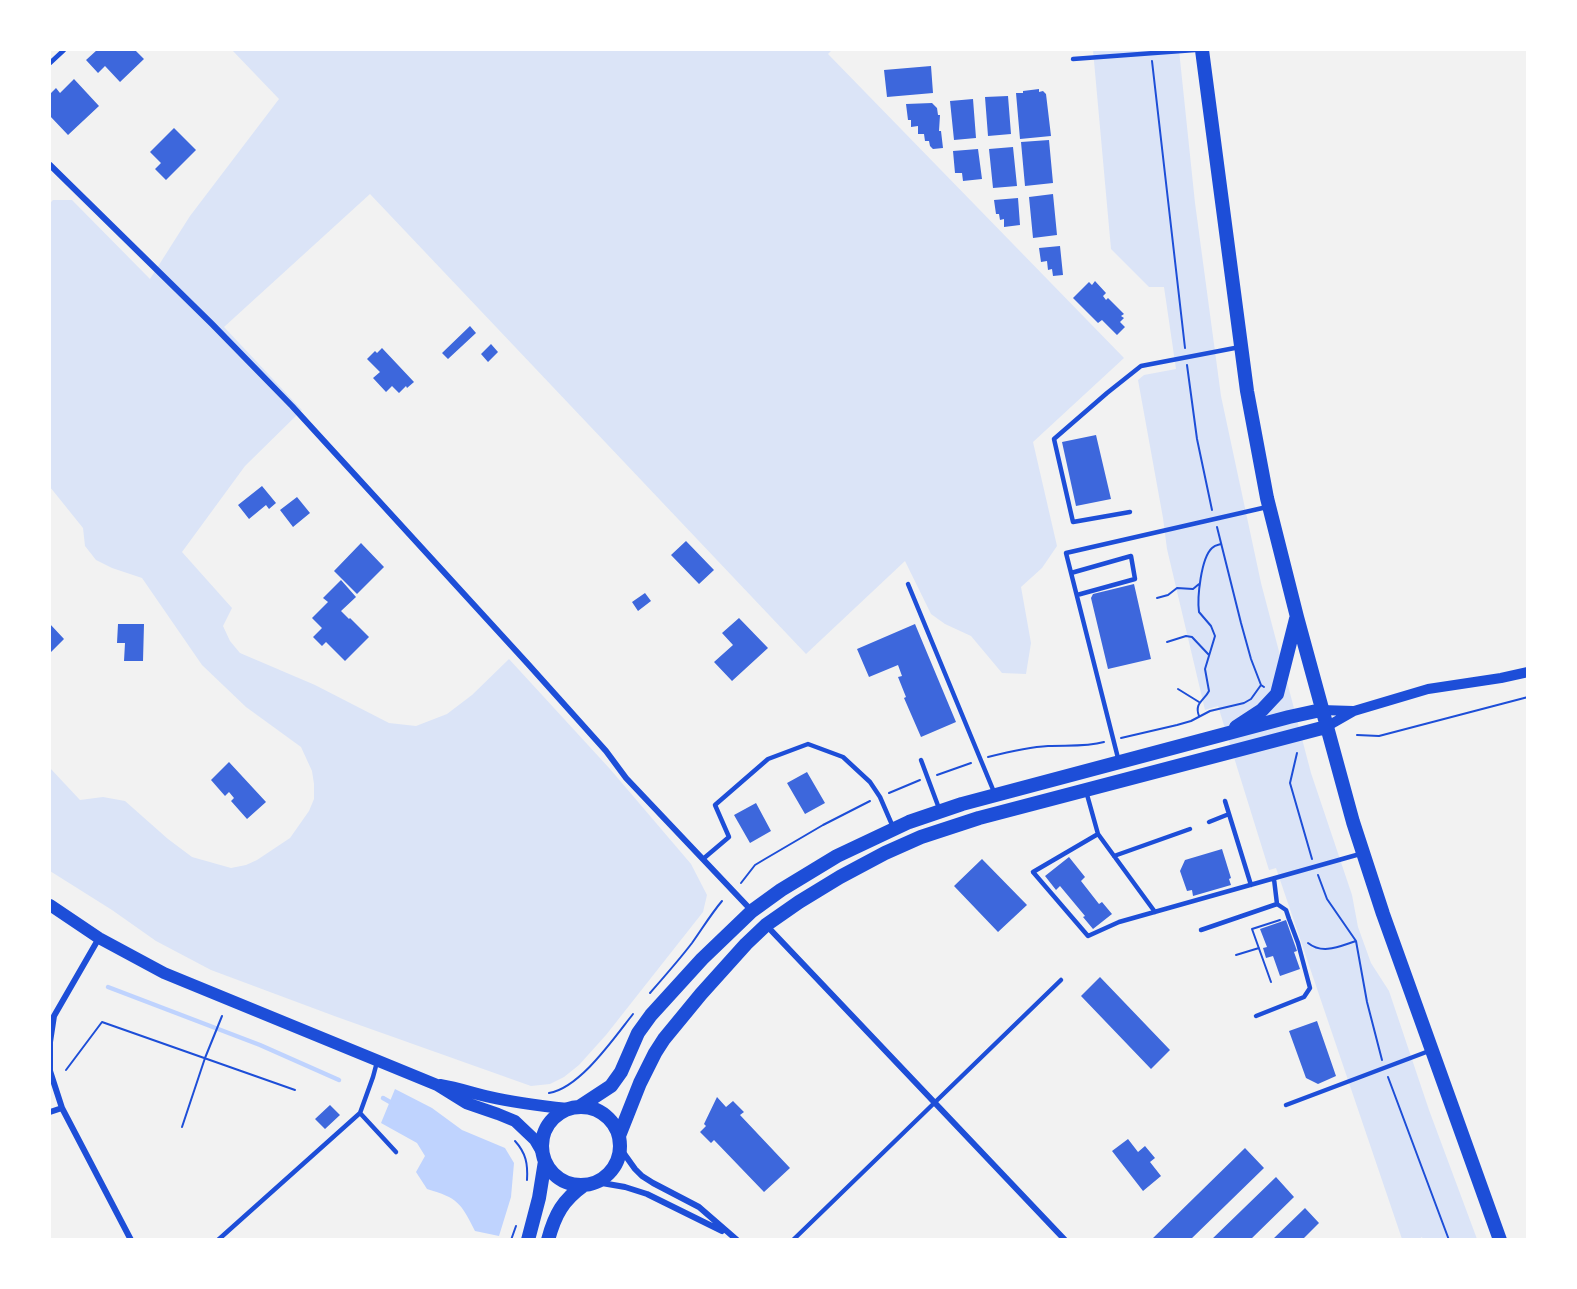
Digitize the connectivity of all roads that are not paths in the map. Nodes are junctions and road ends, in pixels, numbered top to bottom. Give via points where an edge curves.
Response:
1 (64, 50) edge
2 (1196, 50) edge
3 (1203, 50) edge
4 (1073, 58) dead end
5 (50, 63) edge
6 (50, 165) edge
7 (1241, 347) junction
8 (1269, 506) junction
9 (1130, 512) dead end
10 (1071, 573) junction
11 (908, 584) dead end
12 (1077, 595) junction
13 (1297, 617) junction
14 (1527, 672) edge
15 (1321, 710) junction
16 (1354, 711) junction
17 (1326, 727) junction
18 (1228, 733) junction
19 (921, 760) dead end
20 (1119, 762) junction
21 (1086, 789) junction
22 (995, 795) junction
23 (1225, 801) dead end
24 (940, 811) junction
25 (1229, 814) junction
26 (1209, 822) dead end
27 (894, 829) junction
28 (1190, 829) dead end
29 (1098, 834) junction
30 (1363, 853) junction
31 (1114, 856) junction
32 (703, 859) junction
33 (1274, 879) junction
34 (1251, 885) junction
35 (1277, 904) junction
36 (50, 905) edge
37 (752, 911) junction
38 (1155, 912) junction
39 (766, 925) junction
40 (1201, 930) dead end
41 (99, 938) junction
42 (725, 966) junction
43 (1061, 980) dead end
44 (1256, 1016) dead end
45 (1431, 1050) junction
46 (377, 1060) junction
47 (437, 1085) junction
48 (935, 1103) junction
49 (1286, 1105) dead end
50 (62, 1108) junction
51 (574, 1108) junction
52 (50, 1112) edge
53 (360, 1113) junction
54 (619, 1142) junction
55 (396, 1152) dead end
56 (544, 1156) junction
57 (590, 1183) junction
58 (728, 1233) junction
59 (131, 1239) edge
60 (218, 1239) edge
61 (528, 1239) edge
62 (548, 1239) edge
63 (736, 1239) edge
64 (793, 1239) edge
65 (1065, 1239) edge
66 (1500, 1239) edge

1 - 5 lane
2 - 4 lane
3 - 7 main road
6 - 32 street via 292,406
7 - 8 main road
7 - 9 lane via 1141,366 1054,439 1073,522
8 - 10 lane via 1066,553
8 - 13 main road
10 - 12 lane
10 - 12 lane via 1131,556 1135,579
11 - 22 lane
12 - 20 lane
13 - 15 main road
13 - 18 main road via 1277,694 1262,710
14 - 16 street via 1428,689
15 - 16 street
15 - 17 main road
15 - 18 main road
16 - 17 street
17 - 21 main road
17 - 30 main road
18 - 20 main road
19 - 24 lane
20 - 22 main road
21 - 29 lane
21 - 39 main road via 921,837 840,877
22 - 24 main road
23 - 25 lane
24 - 27 main road
25 - 26 lane
25 - 34 lane
27 - 32 lane via 870,782 843,757 808,744 768,759 715,805 729,837
27 - 37 main road via 819,866
28 - 31 lane
29 - 31 lane
29 - 38 lane via 1034,872 1088,936
30 - 33 lane
30 - 45 main road
31 - 38 lane
32 - 37 street
33 - 34 lane
33 - 35 lane
34 - 38 lane
35 - 40 lane
35 - 44 lane via 1286,910 1311,988 1304,997
36 - 41 main road
37 - 42 main road via 754,923
37 - 51 main road via 651,1015 611,1086
39 - 42 main road
39 - 48 street
41 - 46 main road via 188,983
41 - 50 street via 54,1016 50,1071
42 - 54 main road via 655,1053 639,1083
43 - 48 lane
45 - 49 lane
45 - 66 main road
46 - 47 main road
46 - 53 lane
47 - 51 main road via 513,1102
47 - 56 main road via 466,1103 515,1121 535,1140
48 - 64 lane
48 - 65 street
50 - 52 street
50 - 59 street
51 - 54 main road via 590,1108 608,1118 615,1126
51 - 56 main road via 559,1114 545,1130
53 - 55 lane
53 - 60 lane
54 - 57 main road via 613,1168
54 - 58 street via 642,1176 699,1207
56 - 57 main road via 551,1171 561,1179 572,1184
56 - 61 main road via 539,1198
57 - 58 street via 647,1194
57 - 62 main road via 561,1206
58 - 63 street

